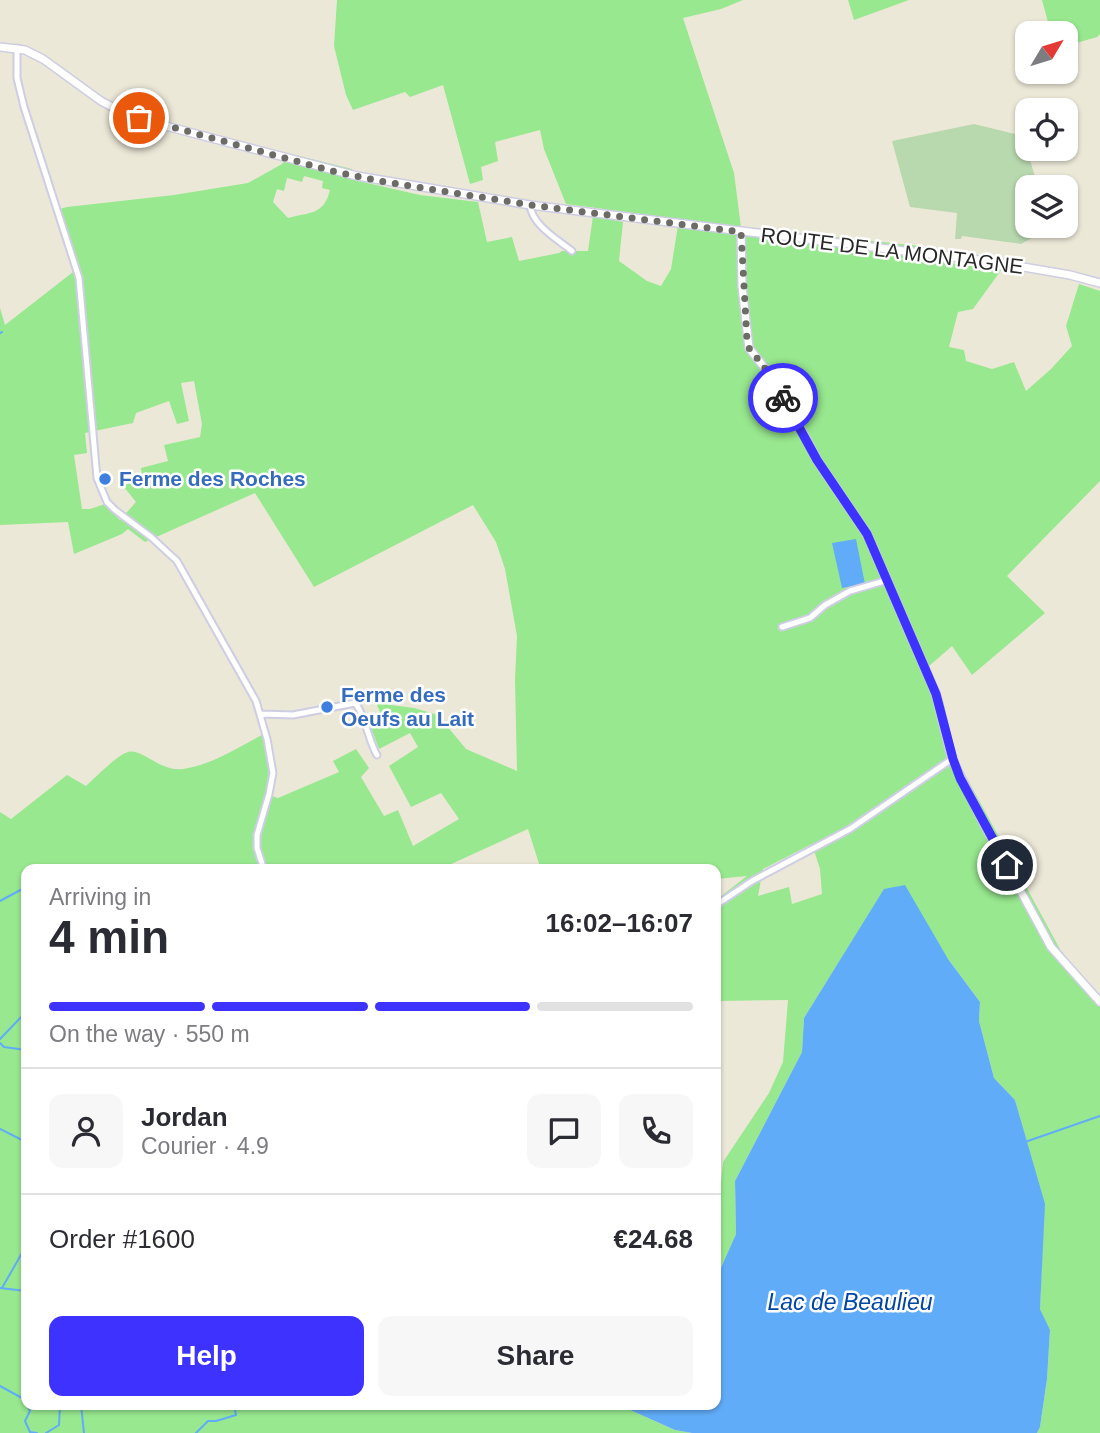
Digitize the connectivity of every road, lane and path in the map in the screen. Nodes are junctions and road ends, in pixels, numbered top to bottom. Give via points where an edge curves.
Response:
1 (0, 47) edge
2 (17, 48) junction
3 (530, 205) junction
4 (741, 232) junction
5 (572, 251) dead end
6 (1100, 283) edge
7 (888, 580) junction
8 (782, 627) dead end
9 (261, 714) junction
10 (377, 755) dead end
11 (953, 759) junction
12 (263, 864) edge
13 (721, 902) edge
14 (1100, 1002) edge

1 - 2 street, ROUTE DE LA MONTAGNE
2 - 3 street, ROUTE DE LA MONTAGNE via 43,59 100,101 158,124 357,176
2 - 9 street via 17,78 24,107 79,278 97,478 107,502 177,561
3 - 4 street, ROUTE DE LA MONTAGNE
3 - 5 street via 543,228
4 - 6 street, ROUTE DE LA MONTAGNE via 984,261
4 - 7 street via 749,348 778,385 817,460 867,534
7 - 8 street via 850,591 810,618
7 - 11 street via 936,694
9 - 10 street via 293,715 355,704
9 - 12 street via 272,773 257,841
11 - 13 street via 850,829
11 - 14 street via 1051,947

